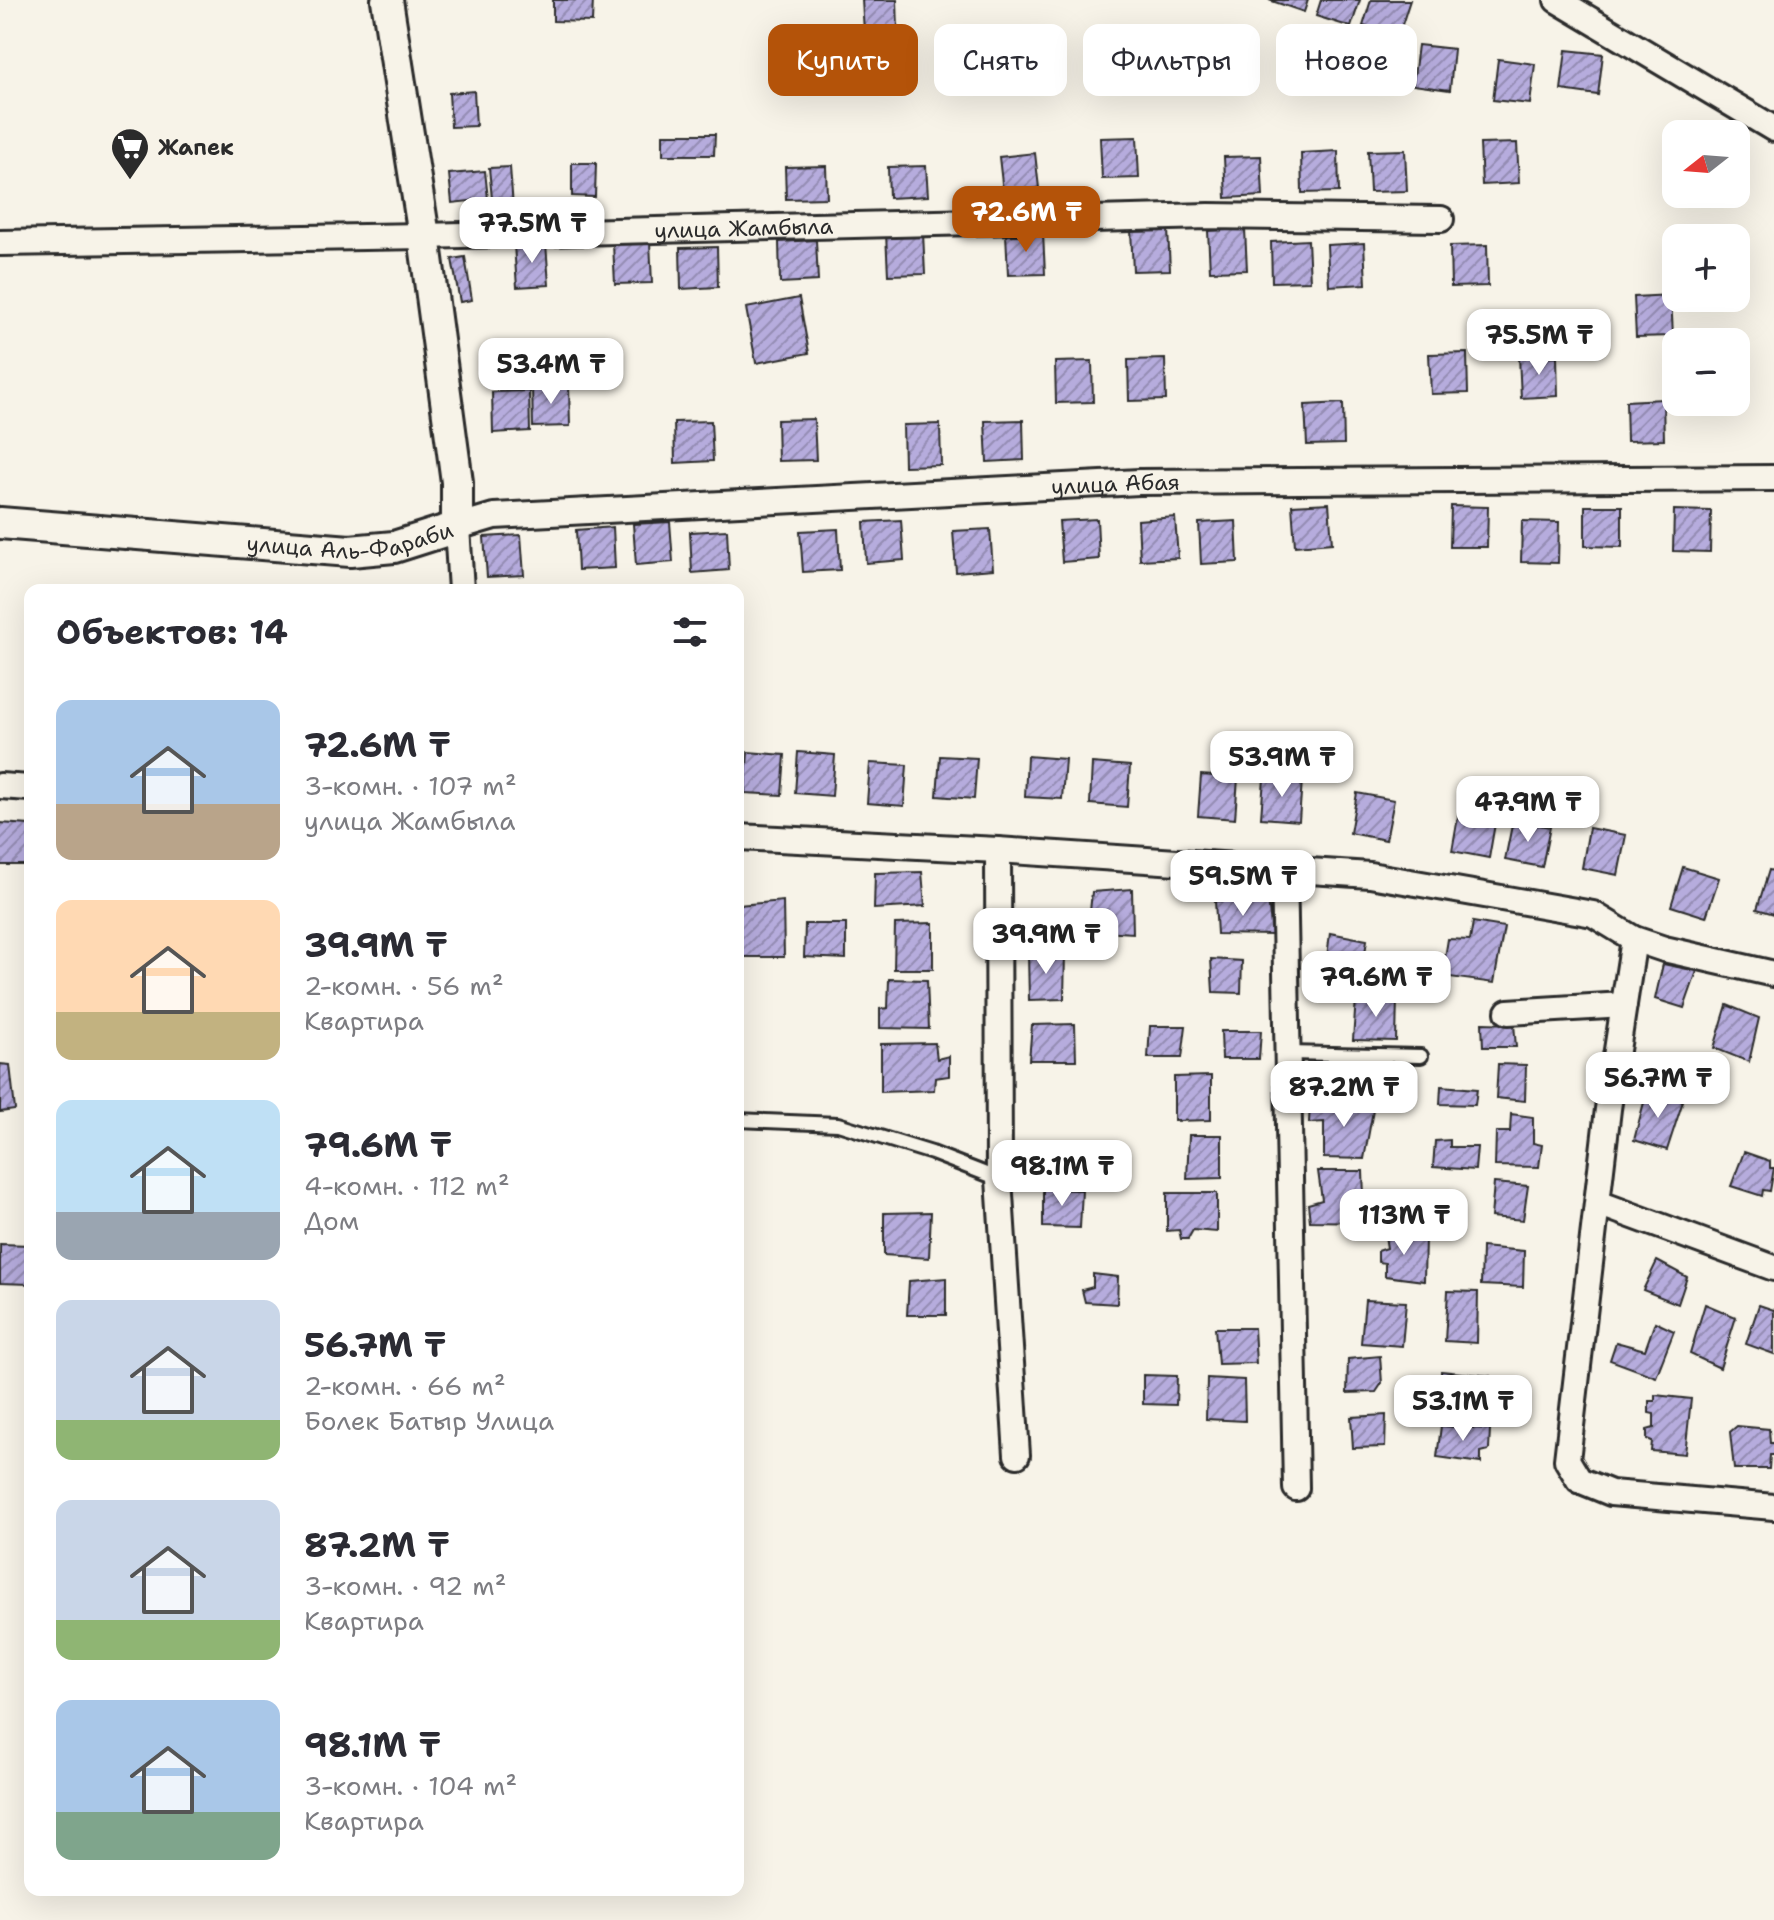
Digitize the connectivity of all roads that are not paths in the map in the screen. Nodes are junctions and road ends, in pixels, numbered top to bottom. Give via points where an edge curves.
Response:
1 (387, 0) edge
2 (1557, 0) edge
3 (1774, 129) edge
4 (1441, 219) dead end
5 (424, 236) junction
6 (0, 243) edge
7 (1774, 478) edge
8 (0, 523) edge
9 (457, 527) junction
10 (461, 584) edge
11 (0, 786) edge
12 (24, 788) edge
13 (744, 837) edge
14 (998, 850) junction
15 (1284, 868) junction
16 (1634, 939) junction
17 (1774, 974) edge
18 (1624, 1005) junction
19 (1508, 1012) dead end
20 (1288, 1053) junction
21 (1421, 1056) dead end
22 (744, 1120) edge
23 (999, 1179) junction
24 (1598, 1203) junction
25 (1774, 1268) edge
26 (1017, 1455) dead end
27 (1296, 1488) dead end
28 (1774, 1507) edge

1 - 5 street, улица Аль-Фараби
2 - 3 street
4 - 5 street, улица Жамбыла via 1209,216
5 - 6 street, улица Жамбыла
5 - 9 street, улица Аль-Фараби via 457,482
7 - 9 street, улица Абая via 1139,482 494,516
8 - 9 street, улица Аль-Фараби via 350,551 394,547
9 - 10 street
11 - 12 street
13 - 14 street
14 - 15 street
14 - 23 street
15 - 16 street via 1370,875 1593,914
15 - 20 street
16 - 17 street
16 - 18 street
18 - 19 street
18 - 24 street
20 - 21 lane
20 - 27 street
22 - 23 lane via 838,1124
23 - 26 street
24 - 25 street
24 - 28 street via 1567,1460 1579,1480 1611,1493

